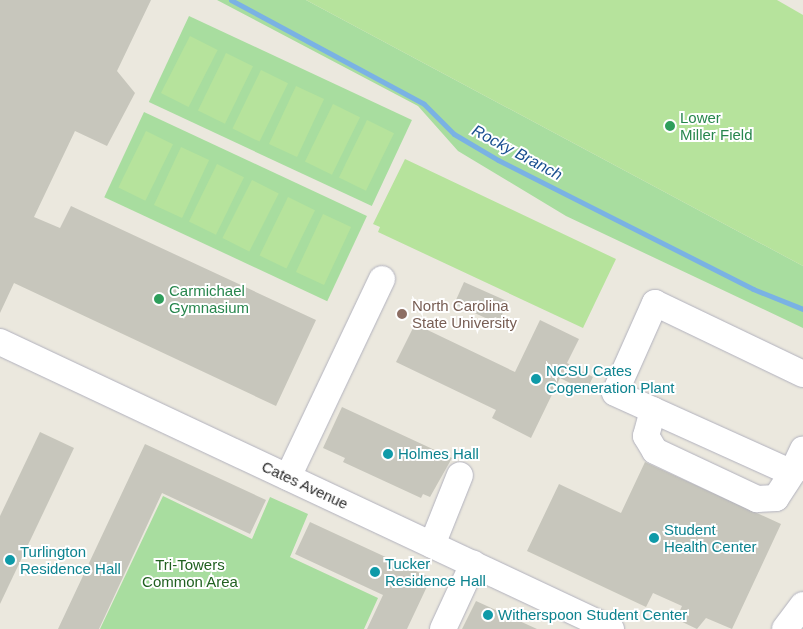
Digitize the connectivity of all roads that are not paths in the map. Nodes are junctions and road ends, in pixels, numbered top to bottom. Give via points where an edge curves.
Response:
1 (382, 279) dead end
2 (0, 342) edge
3 (803, 374) edge
4 (653, 410) junction
5 (803, 449) edge
6 (792, 472) junction
7 (460, 475) dead end
8 (288, 477) junction
9 (432, 545) junction
10 (473, 564) junction
11 (803, 605) edge
12 (443, 629) edge
13 (611, 629) edge
14 (785, 629) edge

1 - 8 street
2 - 8 street, Cates Avenue
3 - 4 street via 655,303 615,393
4 - 6 street
4 - 6 street via 646,436 655,451 758,499 776,498
5 - 6 street
7 - 9 street
8 - 9 street, Cates Avenue
9 - 10 street, Cates Avenue
10 - 12 street
10 - 13 street, Cates Avenue
11 - 14 street

